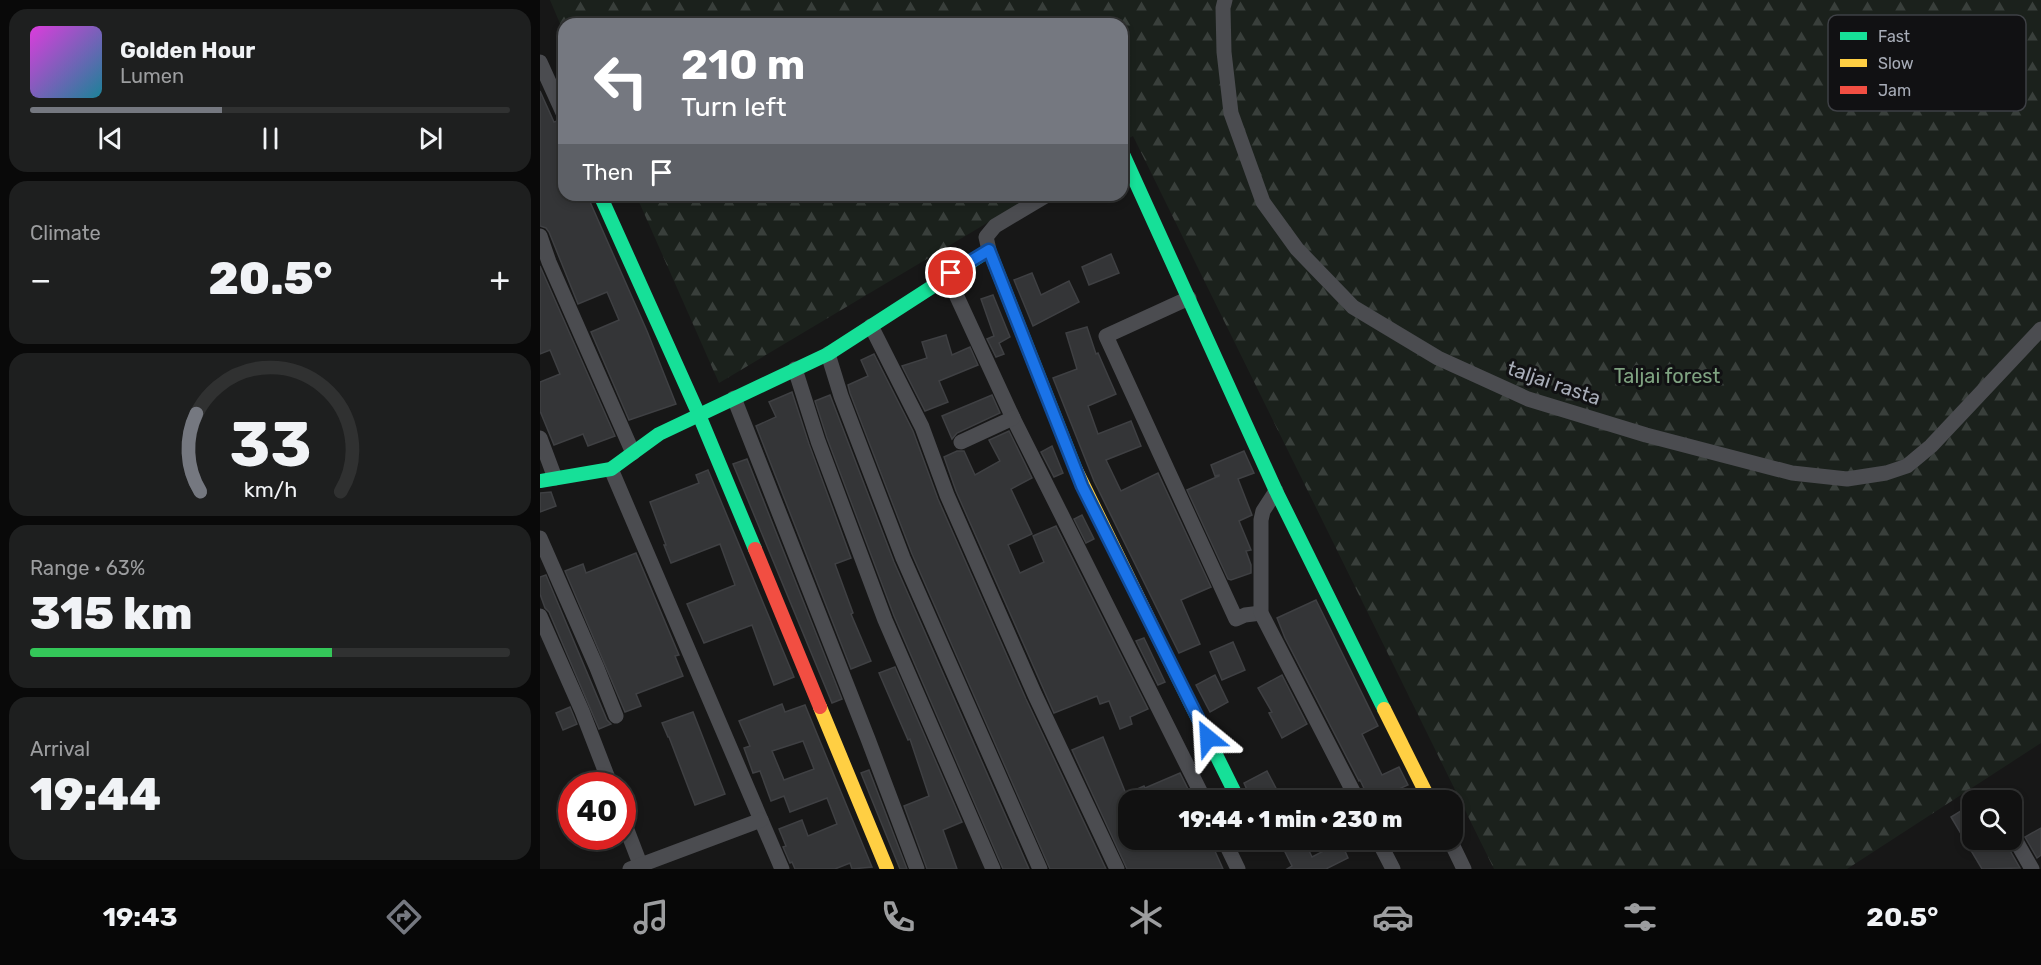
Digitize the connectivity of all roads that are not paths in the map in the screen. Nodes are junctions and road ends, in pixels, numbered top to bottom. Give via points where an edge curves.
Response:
1 (1225, 0) edge
2 (540, 62) edge
3 (558, 102) edge
4 (1128, 165) edge
5 (603, 201) edge
6 (1037, 201) edge
7 (540, 236) edge
8 (989, 250) junction
9 (948, 275) junction
10 (1190, 298) junction
11 (871, 326) junction
12 (2041, 328) edge
13 (828, 354) junction
14 (795, 369) junction
15 (734, 398) junction
16 (699, 415) junction
17 (1013, 418) junction
18 (540, 438) edge
19 (961, 442) dead end
20 (633, 453) junction
21 (611, 469) junction
22 (548, 479) edge
23 (1276, 491) junction
24 (540, 538) edge
25 (1261, 613) junction
26 (540, 616) edge
27 (616, 716) dead end
28 (606, 772) edge
29 (1199, 790) edge
30 (1234, 790) edge
31 (1352, 790) edge
32 (1425, 790) edge
33 (761, 820) junction
34 (632, 850) edge
35 (1229, 850) edge
36 (1383, 850) edge
37 (1454, 850) edge
38 (2021, 850) edge
39 (1236, 865) edge
40 (638, 868) edge
41 (1462, 868) edge
42 (782, 869) edge
43 (887, 869) edge
44 (917, 869) edge
45 (993, 869) edge
46 (1040, 869) edge
47 (1117, 869) edge
48 (1393, 869) edge
49 (2032, 869) edge

1 - 12 street, taljai rasta via 1224,52 1231,113 1263,202 1297,249 1353,307 1438,358 1528,399 1792,473 1847,479 1876,475 1906,466 1931,446
2 - 3 street
4 - 10 street
5 - 16 street
6 - 8 street via 995,226 986,237
7 - 20 street
8 - 9 street
8 - 30 street via 1082,486
9 - 11 street
9 - 17 street
10 - 23 street
10 - 25 street via 1106,336 1236,620
11 - 13 street
11 - 47 street via 922,427 947,495 1035,695
13 - 14 street
13 - 46 street via 903,558
14 - 15 street
14 - 45 street via 885,620
15 - 16 street
15 - 44 street
16 - 20 street via 659,434
16 - 43 street
17 - 19 street
17 - 29 street
18 - 22 street
20 - 21 street
21 - 22 street
21 - 33 street
23 - 25 street via 1261,520
23 - 32 street
24 - 27 street
25 - 31 street
26 - 28 street
33 - 40 street
33 - 42 street
34 - 40 street
35 - 39 street
36 - 48 street
37 - 41 street
38 - 49 street

